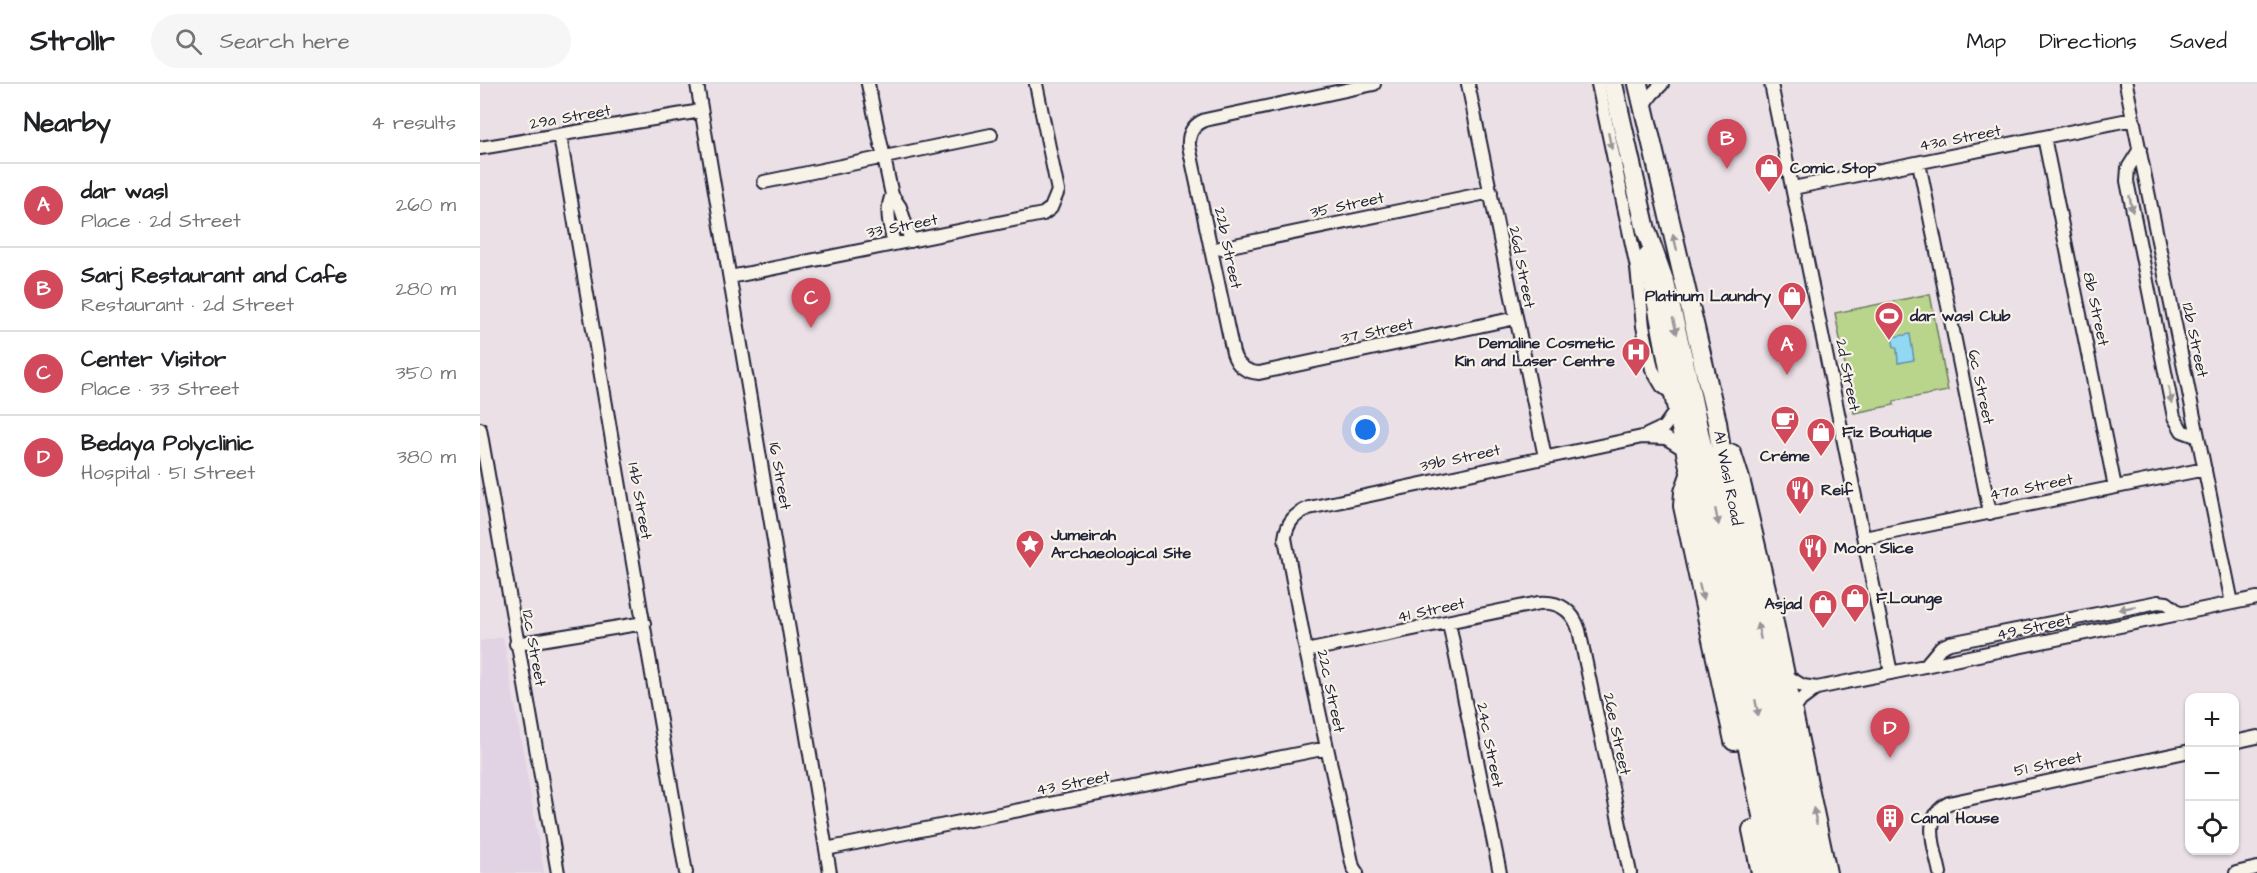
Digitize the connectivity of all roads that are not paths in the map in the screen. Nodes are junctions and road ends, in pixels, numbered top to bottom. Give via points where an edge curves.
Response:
1 (697, 84) edge
2 (868, 84) edge
3 (1036, 84) edge
4 (1374, 84) edge
5 (1468, 84) edge
6 (1598, 84) edge
7 (1614, 84) edge
8 (1638, 84) edge
9 (1662, 84) edge
10 (1772, 84) edge
11 (2126, 84) edge
12 (1644, 107) junction
13 (701, 111) junction
14 (2133, 119) junction
15 (991, 135) dead end
16 (560, 136) junction
17 (2044, 137) junction
18 (480, 148) edge
19 (2140, 149) junction
20 (884, 158) junction
21 (1919, 163) junction
22 (764, 182) dead end
23 (1793, 188) junction
24 (1491, 192) junction
25 (892, 195) junction
26 (1646, 230) junction
27 (910, 240) junction
28 (894, 244) junction
29 (1211, 250) junction
30 (730, 277) junction
31 (1516, 318) junction
32 (1246, 370) joint
33 (1675, 402) junction
34 (1717, 422) junction
35 (480, 429) edge
36 (1642, 437) junction
37 (2198, 437) junction
38 (1685, 450) junction
39 (1545, 457) junction
40 (2205, 469) junction
41 (1691, 473) junction
42 (2115, 487) junction
43 (1990, 513) junction
44 (1289, 522) joint
45 (1864, 538) junction
46 (2257, 598) edge
47 (2232, 603) junction
48 (1563, 607) joint
49 (2181, 614) junction
50 (644, 623) junction
51 (1449, 623) junction
52 (516, 644) junction
53 (1306, 651) junction
54 (1925, 666) junction
55 (1891, 673) junction
56 (1785, 675) junction
57 (1817, 688) junction
58 (1792, 712) junction
59 (2257, 737) edge
60 (2239, 741) edge
61 (1327, 748) junction
62 (2185, 752) edge
63 (826, 849) junction
64 (2257, 868) edge
65 (1354, 871) edge
66 (558, 873) edge
67 (686, 873) edge
68 (830, 873) edge
69 (1500, 873) edge
70 (1630, 873) edge
71 (1761, 873) edge
72 (1774, 873) edge
73 (1792, 873) edge
74 (1810, 873) edge
75 (1827, 873) edge
76 (1940, 873) edge
77 (2236, 873) edge

1 - 13 street, 16 Street
2 - 20 street
3 - 27 street, 33 Street via 1057,181 1058,191 1051,208 1043,214
4 - 29 street, 22b Street via 1205,120 1193,128 1189,147
5 - 24 street, 26d Street
6 -> 33 street via 1639,278 1652,369
7 - 26 main road, Al Wasl Road
8 - 12 main road, Al Wasl Road
9 - 12 street
10 - 23 street, 2d Street
11 - 14 street, 12b Street
34 -> 12 main road, Al Wasl Road
13 - 16 street, 29a Street
13 - 30 street, 16 Street
14 - 17 street, 43a Street
14 - 19 street, 12b Street
15 - 20 street
16 - 18 street, 29a Street
16 - 50 street, 14b Street
17 - 21 street, 43a Street
17 - 42 street, 8b Street
19 - 37 street, 12b Street
19 -> 37 street via 2128,168 2127,181 2174,417 2182,431
20 - 22 street
20 - 25 street
21 - 23 street, 43a Street
21 - 43 street, 6c Street
23 - 45 street, 2d Street
24 - 29 street, 35 Street
24 - 31 street, 26d Street
25 - 27 street
25 - 28 street via 888,218
26 - 33 main road, Al Wasl Road via 1651,283
26 -> 73 main road, Al Wasl Road via 1665,283 1686,370
27 - 28 street, 33 Street
28 - 30 street, 33 Street
29 - 32 street, 22b Street via 1234,358
30 - 63 street, 16 Street
31 - 32 street, 37 Street via 1259,373
31 - 39 street, 26d Street
33 - 36 street, 39b Street via 1664,427
33 - 38 main road, Al Wasl Road
34 - 56 main road via 1740,479
74 -> 34 main road, Al Wasl Road
35 - 52 street, 12c Street
36 - 38 street, 39b Street via 1666,438
36 - 39 street, 39b Street
37 - 40 street, 12b Street
38 - 41 main road, Al Wasl Road
39 - 44 street, 39b Street via 1309,508
40 - 42 street, 47a Street
40 - 47 street, 12b Street
41 -> 71 main road via 1683,506
41 - 72 main road, Al Wasl Road
42 - 43 street, 47a Street
43 - 45 street, 47a Street
44 - 53 street, 22c Street via 1285,538
45 - 55 street, 2d Street
46 - 47 street, 49 Street
47 - 49 street, 49 Street
48 - 51 street, 41 Street via 1539,603
48 - 70 street, 26e Street via 1579,630
49 - 54 street, 49 Street
49 -> 54 street via 2167,603 2158,602 1950,643 1941,647
50 - 52 street
50 - 67 street, 14b Street
51 - 53 street, 41 Street
51 - 69 street, 24c Street
52 - 66 street, 12c Street
53 - 61 street, 22c Street
54 - 55 street, 49 Street
55 - 57 street, 49 Street
56 - 57 street via 1803,686
56 - 58 main road
57 - 58 street
75 -> 58 main road
59 - 60 street
61 - 63 street, 43 Street
61 - 65 street, 22c Street
62 - 76 street, 51 Street via 1949,802 1935,813 1931,822
63 - 68 street, 16 Street
64 - 77 street

